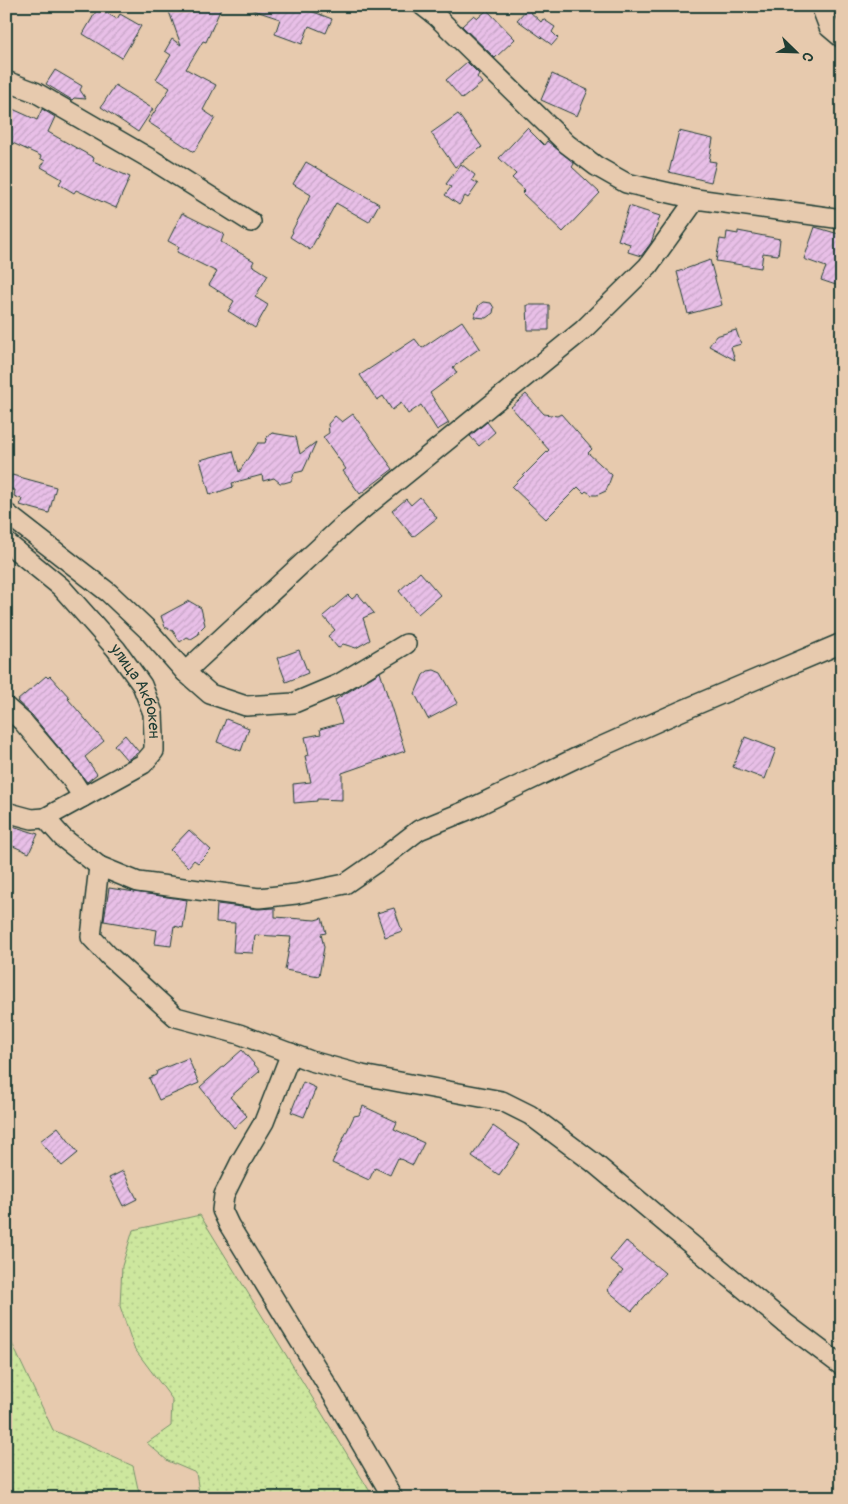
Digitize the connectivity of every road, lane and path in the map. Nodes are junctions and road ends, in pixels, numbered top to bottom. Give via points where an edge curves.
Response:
1 (423, 6) edge
2 (821, 6) edge
3 (842, 38) edge
4 (6, 80) edge
5 (696, 199) junction
6 (842, 219) edge
7 (251, 222) dead end
8 (6, 514) edge
9 (6, 542) edge
10 (842, 643) edge
11 (406, 644) dead end
12 (184, 672) junction
13 (6, 707) edge
14 (83, 797) junction
15 (6, 812) edge
16 (45, 818) junction
17 (99, 866) junction
18 (291, 1054) junction
19 (842, 1366) edge
20 (393, 1498) edge

1 - 5 street via 567,144 596,166 626,183
2 - 3 street via 829,27
4 - 7 street via 35,92
5 - 6 street
5 - 12 street via 648,266 583,330 348,521
8 - 12 street via 109,593 147,629
9 - 14 street, улица Акбокен via 61,587 116,650 142,686 153,713 154,751 143,764
10 - 17 street via 681,710 419,830 345,884 259,898 138,882
11 - 12 street via 339,684 294,703 246,706 210,694
13 - 14 street via 23,722
14 - 16 street, улица Акбокен
15 - 16 street via 32,819
16 - 17 street via 63,838
17 - 18 street via 91,937 109,956 176,1017 239,1034
18 - 19 street via 362,1076 502,1101 530,1115 594,1163 785,1323
18 - 20 street via 264,1122 224,1195 222,1210

